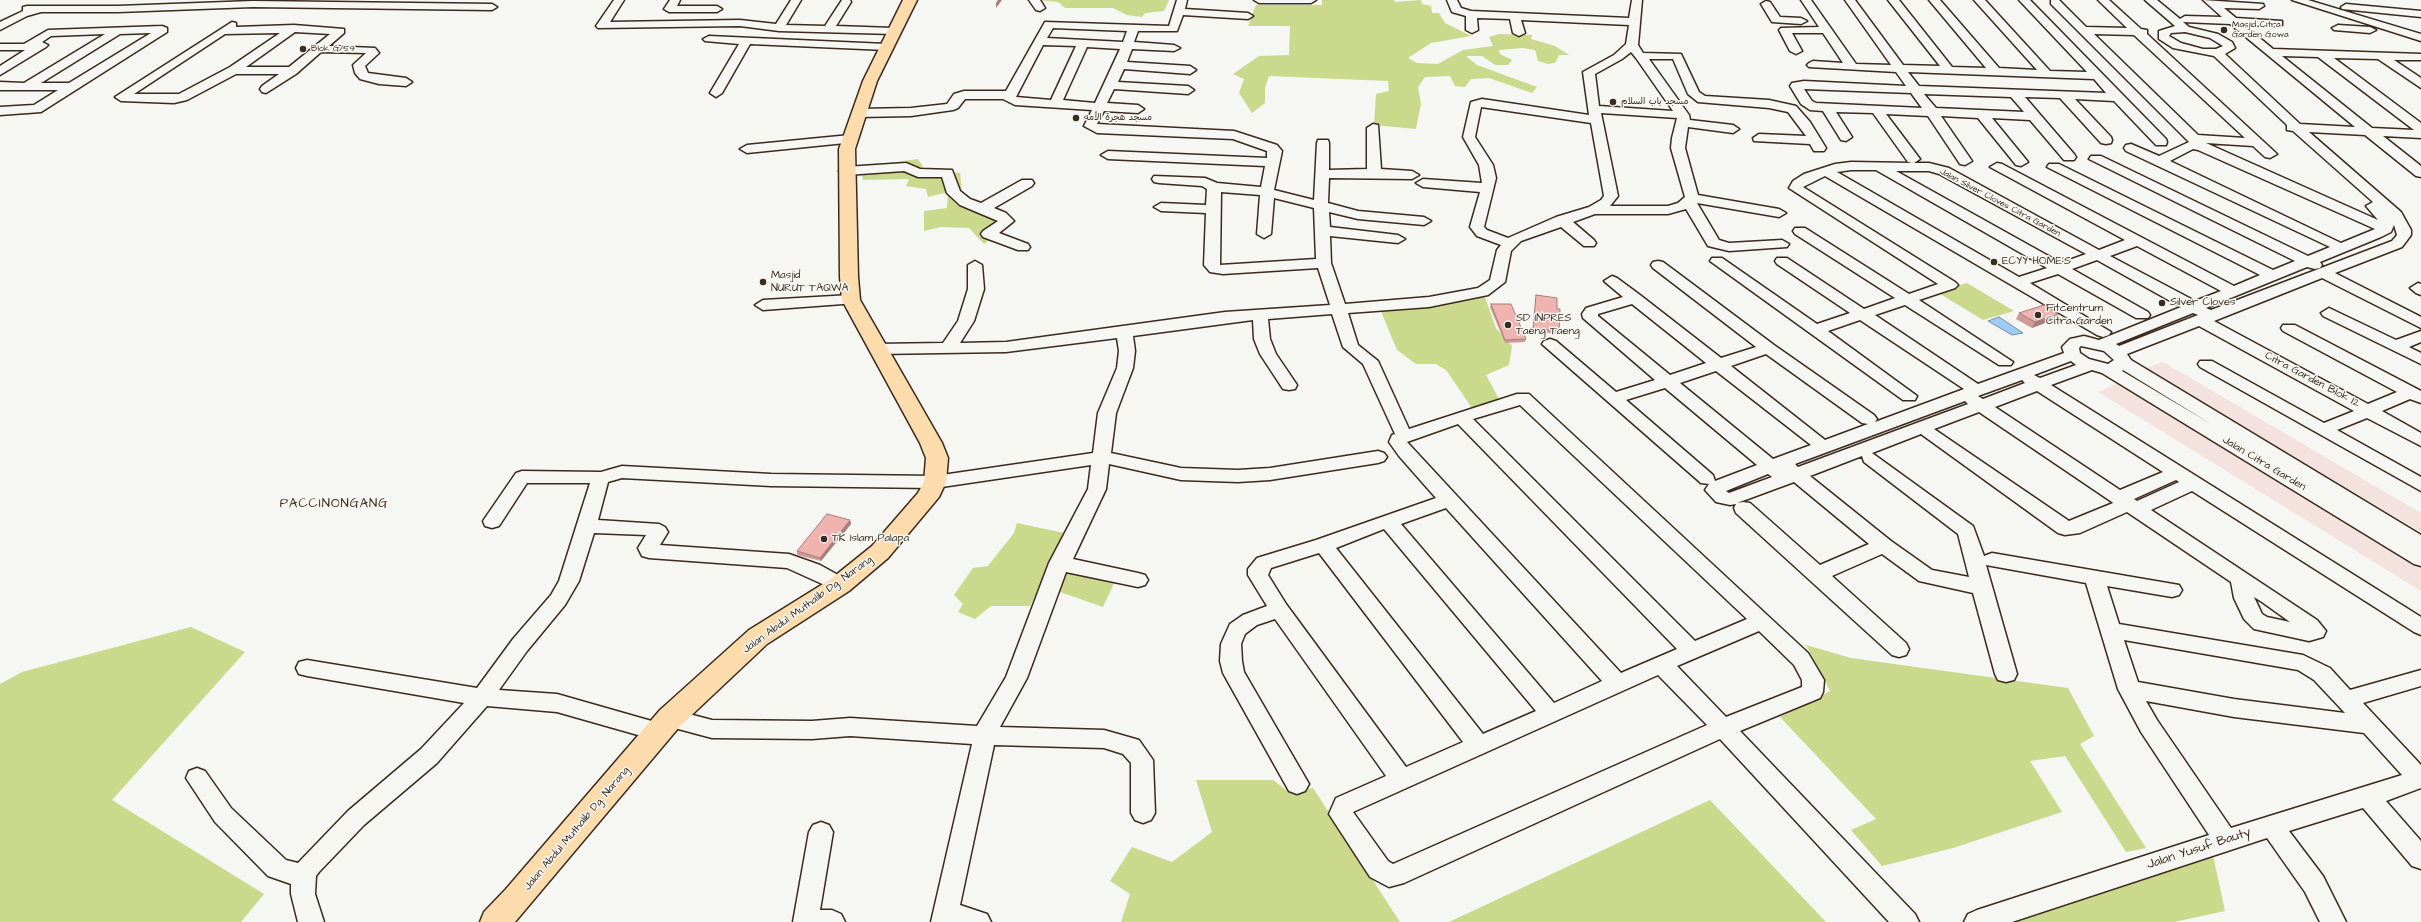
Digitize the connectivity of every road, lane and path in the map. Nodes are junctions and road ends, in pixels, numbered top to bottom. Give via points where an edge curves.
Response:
1 (55, 0) edge
2 (619, 0) edge
3 (675, 0) edge
4 (796, 0) edge
5 (910, 0) edge
6 (1182, 0) edge
7 (1259, 0) edge
8 (1311, 0) edge
9 (1452, 0) edge
10 (1637, 0) edge
11 (1806, 0) edge
12 (1850, 0) edge
13 (1893, 0) edge
14 (1934, 0) edge
15 (1979, 0) edge
16 (2024, 0) edge
17 (2103, 0) edge
18 (2297, 0) edge
19 (2393, 0) edge
20 (255, 2) edge
21 (846, 2) dead end
22 (2055, 2) dead end
23 (2151, 2) edge
24 (2215, 2) edge
25 (719, 4) edge
26 (1766, 4) dead end
27 (2309, 4) junction
28 (41, 5) edge
29 (308, 6) junction
30 (330, 6) junction
31 (2259, 6) dead end
32 (492, 7) dead end
33 (1179, 12) junction
34 (22, 14) junction
35 (1471, 14) junction
36 (2419, 14) edge
37 (1248, 16) dead end
38 (1514, 16) junction
39 (0, 18) edge
40 (237, 20) dead end
41 (1634, 22) junction
42 (2236, 22) junction
43 (709, 23) junction
44 (2278, 24) dead end
45 (1824, 26) junction
46 (0, 27) edge
47 (780, 28) junction
48 (1134, 28) junction
49 (2338, 28) dead end
50 (287, 29) junction
51 (828, 30) junction
52 (1472, 30) dead end
53 (2084, 30) junction
54 (2393, 30) junction
55 (223, 31) junction
56 (893, 31) junction
57 (2138, 32) junction
58 (59, 33) junction
59 (113, 33) junction
60 (1519, 33) dead end
61 (2173, 33) junction
62 (2421, 38) edge
63 (709, 39) dead end
64 (746, 40) junction
65 (2093, 40) junction
66 (1039, 41) junction
67 (2147, 41) junction
68 (1083, 44) junction
69 (38, 46) junction
70 (1127, 46) junction
71 (0, 47) edge
72 (26, 47) junction
73 (886, 47) junction
74 (1174, 48) dead end
75 (320, 49) junction
76 (1636, 50) junction
77 (1796, 50) dead end
78 (2270, 52) junction
79 (2210, 53) junction
80 (2320, 53) junction
81 (2381, 56) junction
82 (2421, 57) edge
83 (1120, 65) junction
84 (1813, 65) dead end
85 (1852, 67) junction
86 (1900, 68) junction
87 (234, 70) junction
88 (1190, 70) dead end
89 (1949, 70) junction
90 (0, 71) edge
91 (292, 71) junction
92 (1996, 72) junction
93 (2046, 73) junction
94 (2096, 76) junction
95 (406, 82) dead end
96 (2421, 84) edge
97 (1111, 85) junction
98 (0, 86) edge
99 (27, 86) junction
100 (72, 87) junction
101 (201, 87) junction
102 (266, 89) dead end
103 (1188, 90) dead end
104 (1915, 90) junction
105 (716, 93) dead end
106 (2015, 93) junction
107 (1010, 95) junction
108 (2064, 96) junction
109 (2117, 97) junction
110 (1055, 104) junction
111 (1100, 107) junction
112 (1827, 108) junction
113 (1138, 109) dead end
114 (0, 110) edge
115 (1877, 110) junction
116 (1932, 112) junction
117 (859, 113) junction
118 (1982, 114) junction
119 (1595, 115) junction
120 (2034, 116) junction
121 (1683, 119) junction
122 (2285, 124) junction
123 (1373, 128) dead end
124 (2421, 129) edge
125 (1733, 130) dead end
126 (2370, 132) junction
127 (2421, 134) edge
128 (1846, 137) dead end
129 (1759, 138) dead end
130 (850, 139) junction
131 (2106, 140) dead end
132 (2161, 142) dead end
133 (2257, 142) junction
134 (1323, 143) dead end
135 (2130, 148) dead end
136 (747, 149) dead end
137 (2270, 154) dead end
138 (1108, 155) dead end
139 (2069, 157) dead end
140 (1913, 159) dead end
141 (2096, 159) dead end
142 (1965, 161) dead end
143 (2160, 161) junction
144 (1272, 162) junction
145 (2021, 162) dead end
146 (1878, 166) junction
147 (1997, 166) dead end
148 (2054, 167) dead end
149 (846, 171) junction
150 (1374, 172) junction
151 (1828, 172) junction
152 (1322, 174) junction
153 (2421, 174) edge
154 (1412, 175) dead end
155 (1159, 180) dead end
156 (1027, 182) dead end
157 (1423, 183) dead end
158 (1214, 187) junction
159 (1488, 188) junction
160 (1267, 193) junction
161 (1690, 200) junction
162 (2243, 201) junction
163 (1322, 206) junction
164 (1161, 207) dead end
165 (982, 209) junction
166 (1212, 209) junction
167 (1594, 210) junction
168 (2380, 212) junction
169 (1779, 213) dead end
170 (2207, 213) junction
171 (2396, 215) junction
172 (1561, 220) junction
173 (1424, 221) dead end
174 (2170, 224) junction
175 (2386, 229) junction
176 (1322, 231) junction
177 (1800, 231) dead end
178 (1264, 234) dead end
179 (1398, 239) dead end
180 (2133, 239) junction
181 (1588, 243) dead end
182 (1511, 244) junction
183 (1782, 244) dead end
184 (2335, 244) dead end
185 (1023, 247) dead end
186 (2093, 253) junction
187 (1717, 261) dead end
188 (1782, 261) dead end
189 (2308, 261) junction
190 (1324, 263) junction
191 (975, 265) dead end
192 (1658, 265) dead end
193 (2055, 266) junction
194 (2325, 272) junction
195 (2273, 276) junction
196 (2013, 280) junction
197 (1612, 281) dead end
198 (2234, 292) junction
199 (1904, 296) junction
200 (1635, 298) junction
201 (851, 300) junction
202 (762, 305) dead end
203 (1339, 308) junction
204 (1857, 312) junction
205 (2329, 313) dead end
206 (1260, 314) junction
207 (2142, 315) dead end
208 (2203, 315) junction
209 (2421, 324) edge
210 (1811, 327) junction
211 (2289, 328) dead end
212 (1124, 332) junction
213 (2421, 336) edge
214 (2102, 338) junction
215 (1762, 343) junction
216 (1550, 344) dead end
217 (2396, 346) junction
218 (949, 347) junction
219 (877, 349) junction
220 (2073, 355) junction
221 (2418, 355) edge
222 (1714, 360) junction
223 (2116, 361) junction
224 (2005, 362) dead end
225 (2206, 364) dead end
226 (2090, 365) junction
227 (2022, 373) junction
228 (1662, 377) junction
229 (2037, 383) junction
230 (1289, 385) dead end
231 (2410, 392) edge
232 (1608, 395) junction
233 (1909, 396) dead end
234 (1974, 396) junction
235 (2363, 407) junction
236 (1461, 417) junction
237 (1868, 419) dead end
238 (2318, 427) junction
239 (1401, 430) dead end
240 (1930, 434) dead end
241 (2421, 440) edge
242 (1817, 441) dead end
243 (1378, 456) dead end
244 (1103, 457) junction
245 (1870, 458) dead end
246 (1783, 470) junction
247 (2177, 473) junction
248 (598, 479) junction
249 (1707, 479) dead end
250 (935, 482) junction
251 (2193, 483) junction
252 (2421, 485) edge
253 (1450, 500) junction
254 (2128, 504) junction
255 (1743, 508) dead end
256 (492, 521) dead end
257 (1388, 521) junction
258 (587, 526) junction
259 (2421, 544) edge
260 (1323, 545) junction
261 (1884, 546) junction
262 (2421, 559) edge
263 (1992, 560) dead end
264 (1059, 563) junction
265 (1817, 574) junction
266 (2094, 577) junction
267 (2240, 578) dead end
268 (1138, 580) dead end
269 (840, 585) junction
270 (1981, 587) junction
271 (2172, 590) dead end
272 (1279, 608) junction
273 (1762, 621) junction
274 (2421, 628) edge
275 (2110, 630) junction
276 (1899, 649) dead end
277 (1692, 651) junction
278 (1661, 664) junction
279 (307, 668) dead end
280 (2006, 674) dead end
281 (2421, 678) edge
282 (1617, 683) junction
283 (2129, 688) junction
284 (482, 697) junction
285 (2345, 700) junction
286 (1551, 714) junction
287 (664, 725) junction
288 (2369, 725) junction
289 (1723, 728) junction
290 (984, 736) junction
291 (1478, 746) junction
292 (197, 778) dead end
293 (1401, 778) junction
294 (2420, 779) edge
295 (1297, 784) dead end
296 (2368, 797) junction
297 (1143, 813) dead end
298 (2272, 826) junction
299 (821, 832) dead end
300 (2226, 840) junction
301 (2421, 858) edge
302 (304, 874) junction
303 (945, 917) edge
304 (2326, 920) edge
305 (311, 922) edge
306 (495, 922) edge
307 (806, 922) edge
308 (818, 922) edge
309 (832, 922) edge
310 (978, 922) edge
311 (1906, 922) edge
312 (1979, 922) edge

1 - 28 street
2 - 43 street via 602,26
3 - 25 street via 669,9
4 - 47 street
5 - 56 main road
6 - 33 street
7 - 8 street
9 - 35 street via 1456,10
10 - 41 street
11 - 45 street
12 - 86 street
13 - 89 street
14 - 92 street
15 - 93 street
16 - 94 street
17 - 57 street
18 - 27 street
19 - 36 street
20 - 28 street
20 - 29 street
21 - 51 street
22 - 53 street
23 - 42 street via 2187,20
23 - 61 street
24 - 31 street
24 - 42 street
25 - 43 street
26 - 45 street via 1776,20
27 - 36 street
27 - 54 street
28 - 34 street
29 - 30 street
29 - 50 street via 300,10
30 - 32 street
30 - 50 street
33 - 37 street
33 - 48 street via 1172,29
34 - 39 street
34 - 46 street
35 - 38 street
35 - 52 street
38 - 41 street
38 - 60 street
40 - 55 street
41 - 76 street
42 - 44 street
42 - 78 street
43 - 47 street via 740,23
45 - 77 street via 1785,30
45 - 85 street
47 - 51 street
48 - 66 street via 1049,24
48 - 70 street
49 - 54 street
50 - 55 street
50 - 75 street via 340,32
50 - 87 street
50 - 101 street via 202,82
51 - 56 street
53 - 57 street
53 - 65 street
54 - 62 street
55 - 101 street via 121,97 174,99
56 - 73 main road
57 - 61 street
57 - 67 street
58 - 59 street
58 - 69 street
58 - 72 street via 47,34
59 - 99 street
59 - 100 street via 153,37
61 - 67 street
61 - 79 street via 2177,46
61 - 79 street via 2214,36 2228,44 2229,48 2225,51
63 - 64 street
64 - 73 street
64 - 105 street
65 - 67 street
65 - 133 street via 2194,139
66 - 68 street
66 - 107 street
67 - 133 street
68 - 70 street
68 - 110 street
69 - 72 street
69 - 90 street
70 - 74 street
70 - 83 street
71 - 72 street
73 - 117 main road
75 - 91 street
75 - 95 street via 371,50 373,53 359,65 364,76
76 - 119 street via 1589,72
76 - 121 street
76 - 129 street via 1677,56 1694,94 1702,99 1769,104 1792,109 1806,125 1816,144
78 - 80 street
78 - 126 street
79 - 122 street
80 - 81 street
80 - 124 street
81 - 82 street
81 - 96 street
83 - 88 street
83 - 97 street
84 - 85 street
85 - 86 street
86 - 89 street
86 - 104 street
87 - 91 street
87 - 101 street
89 - 92 street
91 - 102 street
92 - 93 street
93 - 94 street
94 - 109 street
97 - 103 street
97 - 111 street
98 - 99 street
99 - 100 street
100 - 114 street via 37,109
104 - 106 street
104 - 112 street via 1796,86 1807,104
104 - 116 street
106 - 108 street
106 - 120 street
107 - 110 street via 1015,101
107 - 117 street via 964,95 958,97 954,105 949,107 911,112
108 - 109 street
108 - 131 street
109 - 132 street
110 - 111 street
111 - 113 street
111 - 144 street via 1090,125 1094,129 1234,135 1272,148 1275,151
112 - 115 street
112 - 128 street
115 - 116 street
115 - 140 street
116 - 118 street
116 - 142 street
117 - 130 main road
118 - 120 street
118 - 145 street
119 - 121 street
119 - 159 street via 1476,104 1469,137 1486,165
119 - 167 street via 1611,196 1606,203
120 - 139 street
121 - 125 street
121 - 161 street via 1678,148
122 - 126 street
122 - 168 street
122 - 171 street
123 - 150 street
126 - 127 street
126 - 153 street
130 - 136 street
130 - 149 main road
133 - 137 street
134 - 152 street
135 - 143 street
138 - 144 street
141 - 170 street
143 - 162 street
143 - 175 street via 2190,145 2201,146
144 - 160 street
146 - 151 street, Jalan Silver Cloves Citra Garden via 1851,166
146 - 186 street, Jalan Silver Cloves Citra Garden via 1929,167 1944,171
146 - 193 street
147 - 180 street
148 - 174 street
149 - 165 street via 906,167 918,172 947,173 954,194
149 - 201 main road
150 - 152 street
150 - 154 street
151 - 196 street
151 - 199 street, Jalan Silver Cloves Citra Garden via 1808,177 1796,188 1945,282
152 - 163 street
155 - 158 street via 1205,182
156 - 165 street
157 - 159 street
158 - 160 street via 1246,188
158 - 166 street
159 - 182 street via 1476,224 1478,229
160 - 163 street
160 - 178 street
161 - 167 street via 1678,208 1668,210
161 - 169 street
161 - 183 street via 1709,239 1716,245
162 - 170 street
162 - 184 street
163 - 173 street via 1358,215
163 - 176 street
164 - 166 street
165 - 185 street via 1007,221 988,234
166 - 190 street via 1211,265 1215,269
167 - 172 street
168 - 171 street
168 - 175 street via 2388,223
170 - 174 street
170 - 189 street
171 - 194 street via 2404,230 2402,240
172 - 181 street
172 - 182 street via 1516,238
174 - 195 street
175 - 189 street
176 - 179 street
176 - 190 street
177 - 199 street
180 - 186 street
180 - 198 street
182 - 203 street via 1504,250 1496,282 1483,292 1429,302
186 - 193 street
186 - 208 street, Jalan Silver Cloves Citra Garden
187 - 210 street
188 - 204 street
189 - 194 street
189 - 195 street
190 - 203 street
191 - 218 street via 974,296 966,321
192 - 215 street
193 - 196 street
193 - 207 street
194 - 208 street
194 - 209 street
195 - 198 street
196 - 214 street
197 - 200 street
198 - 208 street
199 - 204 street
199 - 224 street
200 - 222 street
200 - 228 street via 1592,311 1591,318
201 - 202 street
201 - 219 main road, Jalan Abdul Muthalib Dg. Narang
203 - 206 street
203 - 239 street via 1351,347 1370,361
204 - 210 street
204 - 234 street
205 - 217 street
206 - 212 street
206 - 230 street via 1262,339 1266,349
208 - 214 street
208 - 223 street
208 - 235 street, Citra Garden Blok I2
210 - 233 street
211 - 231 street
212 - 218 street via 1006,347
212 - 244 street via 1127,351 1125,368 1107,413
213 - 217 street
214 - 220 street via 2076,342 2070,347
214 - 223 street
215 - 222 street
215 - 237 street
216 - 232 street
217 - 221 street
218 - 219 street
219 - 250 main road, Jalan Abdul Muthalib Dg. Narang via 931,443 937,458
220 - 226 street
220 - 227 street
222 - 228 street
222 - 242 street
223 - 226 street
223 - 259 street, Jalan Citra Garden
223 - 262 street, Jalan Citra Garden
225 - 238 street
226 - 229 street
227 - 229 street
227 - 234 street
228 - 232 street
228 - 246 street
229 - 234 street
229 - 247 street
231 - 235 street
232 - 249 street
234 - 246 street
234 - 254 street
235 - 238 street
235 - 241 street, Citra Garden Blok I2
236 - 253 street via 1402,437 1398,442
236 - 273 street via 1523,398
236 - 277 street
238 - 252 street
240 - 254 street via 2065,528 2073,528
243 - 244 street via 1270,474 1238,476 1181,474
244 - 250 street
244 - 264 street via 1097,489
245 - 270 street via 1966,531
246 - 261 street
247 - 251 street
247 - 254 street
248 - 250 street via 622,472 771,480
248 - 256 street via 522,477
248 - 258 street
250 - 269 main road, Jalan Abdul Muthalib Dg. Narang via 928,497 880,552
251 - 254 street
251 - 274 street
253 - 257 street
253 - 282 street
254 - 267 street
255 - 265 street
257 - 260 street
257 - 286 street
258 - 269 street via 652,529 658,532 648,548 649,551 789,561 813,570
258 - 284 street via 569,581 558,600
260 - 272 street via 1264,563 1258,569 1258,575
260 - 291 street
261 - 265 street
261 - 270 street via 1926,576
263 - 266 street
264 - 268 street
264 - 290 street via 1016,678
265 - 276 street
266 - 271 street
266 - 275 street
269 - 287 main road, Jalan Abdul Muthalib Dg. Narang via 758,637
270 - 280 street
272 - 293 street
272 - 295 street via 1250,620 1237,629 1231,644 1231,661 1234,673
273 - 277 street
273 - 289 street via 1801,659 1813,680 1812,692
275 - 283 street
275 - 285 street via 2303,663 2322,674
277 - 278 street
278 - 282 street
278 - 289 street
279 - 284 street
281 - 285 street
282 - 286 street
283 - 288 street via 2234,708
283 - 300 street via 2149,726
284 - 287 street via 558,703
284 - 302 street via 429,756 356,818 310,864
285 - 288 street
286 - 291 street
287 - 290 street via 712,729 812,730 850,727
287 - 306 main road, Jalan Abdul Muthalib Dg. Narang
288 - 294 street
289 - 293 street via 1395,876 1389,876 1380,869 1341,814 1341,809 1352,801
289 - 311 street
290 - 297 street via 1104,739 1131,747 1142,760
290 - 303 street
291 - 293 street
292 - 302 street via 223,815 277,868 288,873
294 - 296 street, Jalan Yusuf Bauty
296 - 298 street, Jalan Yusuf Bauty
296 - 301 street
298 - 300 street, Jalan Yusuf Bauty
298 - 304 street via 2314,884
299 - 307 street
300 - 312 street, Jalan Yusuf Bauty
302 - 305 street via 303,894
303 - 310 street
308 - 309 street

